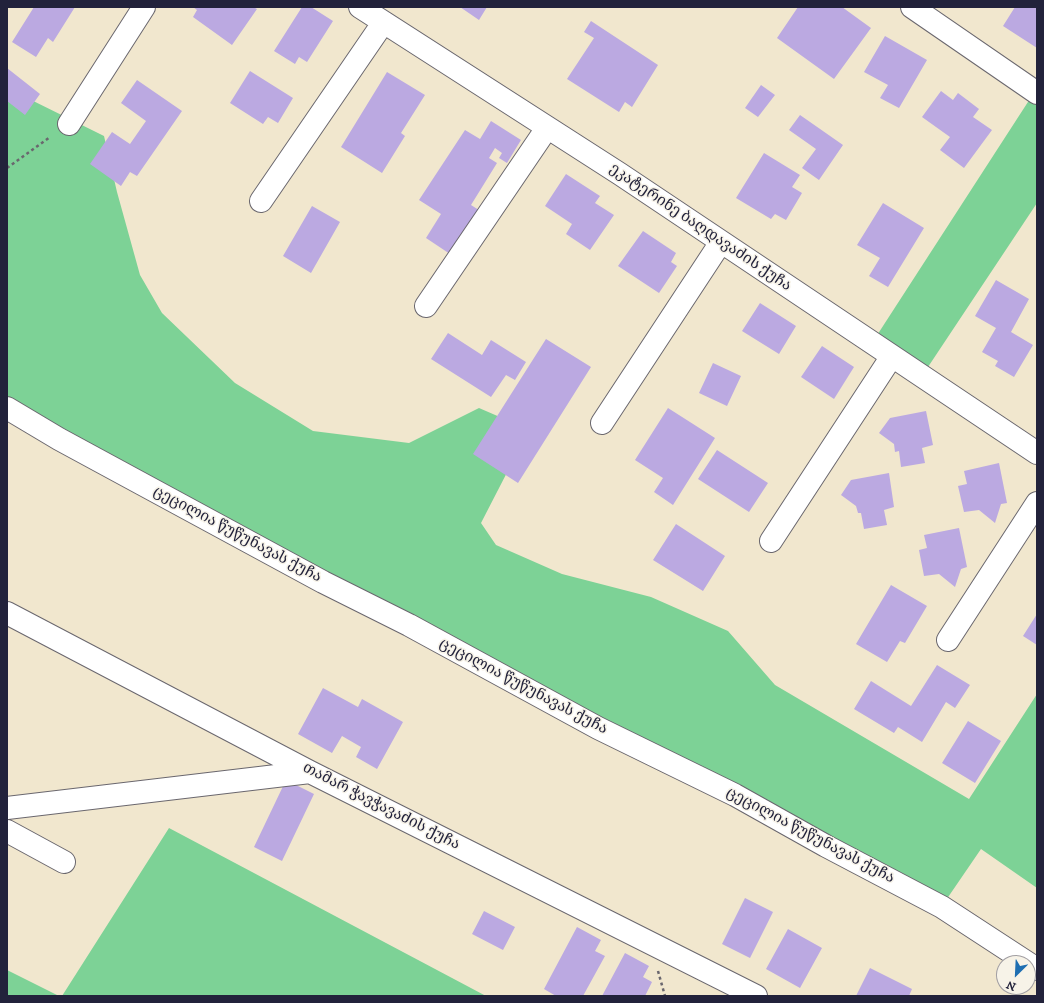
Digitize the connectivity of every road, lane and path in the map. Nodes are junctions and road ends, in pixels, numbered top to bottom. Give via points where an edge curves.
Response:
1 (144, 7) edge
2 (360, 7) edge
3 (912, 7) edge
4 (383, 23) junction
5 (1037, 93) edge
6 (69, 124) joint
7 (547, 128) junction
8 (7, 168) edge
9 (261, 201) dead end
10 (721, 242) junction
11 (426, 306) dead end
12 (892, 356) junction
13 (7, 408) edge
14 (602, 423) dead end
15 (1037, 454) edge
16 (1037, 503) edge
17 (771, 541) dead end
18 (7, 613) edge
19 (948, 640) dead end
20 (310, 772) junction
21 (7, 808) edge
22 (7, 831) edge
23 (64, 862) dead end
24 (1037, 969) edge
25 (756, 996) edge

1 - 6 street
2 - 4 street, ეკატერინე ბაღდავაძის ქუჩა
3 - 5 street
4 - 7 street, ეკატერინე ბაღდავაძის ქუჩა
4 - 9 street
6 - 8 path
7 - 10 street, ეკატერინე ბაღდავაძის ქუჩა
7 - 11 street
10 - 12 street, ეკატერინე ბაღდავაძის ქუჩა
10 - 14 street
12 - 15 street, ეკატერინე ბაღდავაძის ქუჩა
12 - 17 street
13 - 24 street, ცეცილია წუწუნავას ქუჩა via 59,439 598,728 735,795 942,906
16 - 19 street
18 - 20 street, თამარ ჭავჭავაძის ქუჩა
20 - 21 street
20 - 25 street, თამარ ჭავჭავაძის ქუჩა
22 - 23 street

